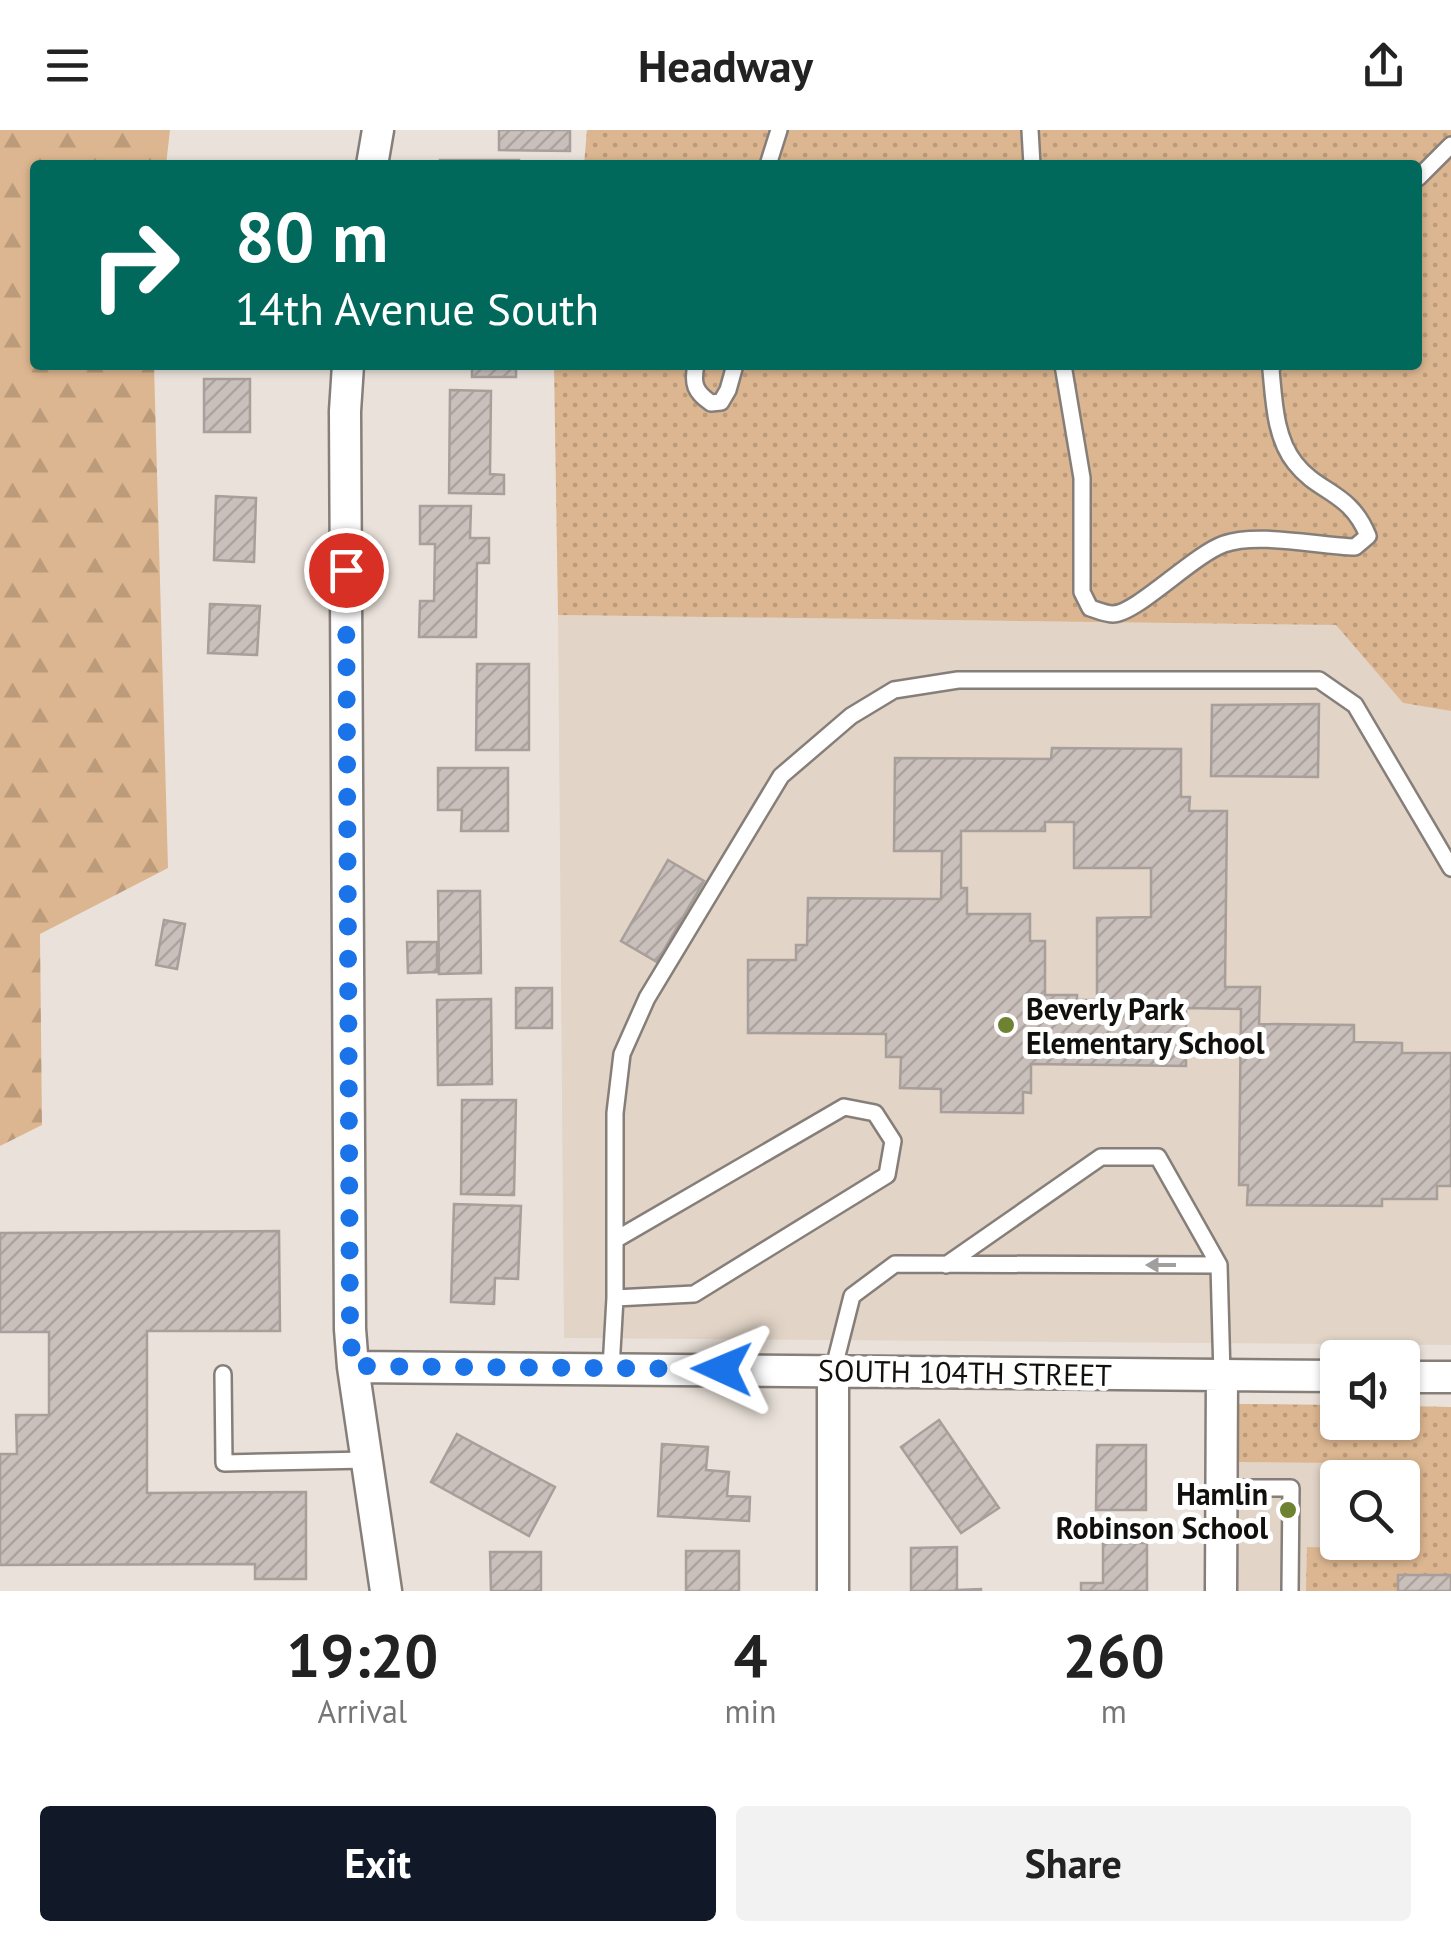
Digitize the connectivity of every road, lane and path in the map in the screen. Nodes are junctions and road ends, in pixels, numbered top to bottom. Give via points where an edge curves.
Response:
1 (378, 130) edge
2 (779, 130) edge
3 (1030, 130) edge
4 (1451, 144) edge
5 (373, 160) edge
6 (770, 160) edge
7 (1032, 160) edge
8 (1422, 174) edge
9 (348, 370) edge
10 (696, 370) edge
11 (734, 370) edge
12 (1064, 370) edge
13 (1271, 370) edge
14 (1451, 868) edge
15 (615, 1240) junction
16 (946, 1265) junction
17 (1219, 1265) junction
18 (615, 1298) junction
19 (353, 1366) junction
20 (611, 1368) junction
21 (833, 1371) junction
22 (223, 1374) dead end
23 (1222, 1375) junction
24 (1320, 1376) edge
25 (1420, 1377) edge
26 (1451, 1377) edge
27 (367, 1460) junction
28 (1221, 1488) junction
29 (386, 1591) edge
30 (833, 1591) edge
31 (1221, 1591) edge
32 (1290, 1591) edge

1 - 5 street
2 - 6 lane
3 - 7 lane
4 - 8 lane
9 - 19 street
10 - 11 lane via 694,386 711,403 721,402
12 - 13 lane via 1082,478 1082,592 1090,608 1112,614 1131,610 1224,544 1355,546 1368,536 1346,501 1296,465 1283,443
14 - 15 lane via 1355,705 1319,680 958,680 894,690 851,716 780,776 646,998 622,1054
15 - 18 lane
15 - 18 lane via 844,1107 875,1113 893,1141 887,1175 694,1294
17 -> 16 lane
16 - 17 lane via 1102,1156 1158,1156
16 - 21 lane via 894,1264 852,1296
17 - 23 lane
18 - 20 lane
19 - 20 street, SOUTH 104TH STREET
19 - 27 street
20 - 21 street, SOUTH 104TH STREET
21 - 23 street, SOUTH 104TH STREET
21 - 30 street
22 - 27 lane via 224,1463
23 - 24 street, SOUTH 104TH STREET
23 - 28 street
25 - 26 street
27 - 29 street
28 - 31 street
28 - 32 lane via 1291,1488

